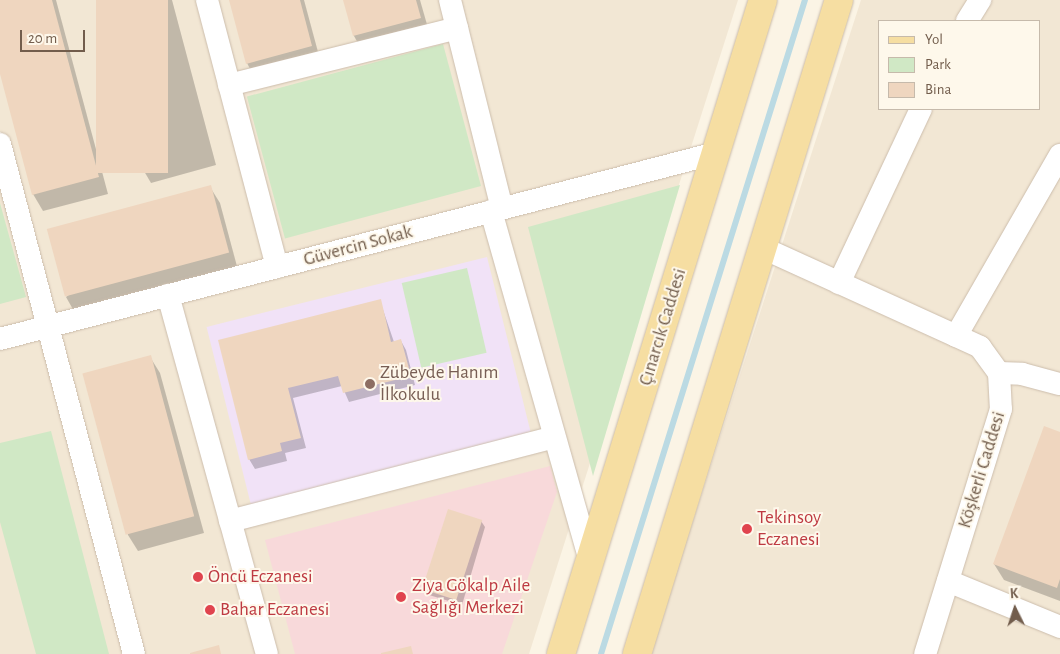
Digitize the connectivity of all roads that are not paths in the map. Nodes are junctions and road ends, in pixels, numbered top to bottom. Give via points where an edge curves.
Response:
1 (207, 0) edge
2 (450, 0) edge
3 (763, 0) edge
4 (839, 0) edge
5 (980, 0) edge
6 (968, 20) edge
7 (457, 28) junction
8 (229, 85) junction
9 (920, 110) edge
10 (0, 144) edge
11 (716, 153) junction
12 (1060, 155) edge
13 (496, 210) junction
14 (763, 248) junction
15 (276, 267) junction
16 (839, 283) junction
17 (168, 295) junction
18 (48, 326) junction
19 (956, 336) junction
20 (0, 339) edge
21 (999, 373) junction
22 (1060, 384) edge
23 (554, 437) junction
24 (230, 521) junction
25 (590, 561) junction
26 (948, 581) junction
27 (1060, 627) edge
28 (134, 654) edge
29 (267, 654) edge
30 (561, 654) edge
31 (637, 654) edge
32 (925, 654) edge

1 - 8 street
2 - 7 street
3 - 11 main road, Çınarcık Caddesi
4 - 14 main road
5 - 6 street
7 - 8 street
7 - 13 street
8 - 15 street
9 - 16 street
10 - 18 street
11 - 13 street, Güvercin Sokak
11 - 25 main road, Çınarcık Caddesi
12 - 19 street
13 - 15 street, Güvercin Sokak
13 - 23 street
14 - 16 street, Köşkerli Caddesi
14 - 31 main road
15 - 17 street, Güvercin Sokak
16 - 19 street, Köşkerli Caddesi
17 - 18 street, Güvercin Sokak
17 - 24 street
18 - 20 street, Güvercin Sokak
18 - 28 street
19 - 21 street, Köşkerli Caddesi via 980,347
21 - 22 street via 1022,374
21 - 26 street, Köşkerli Caddesi via 1003,397 1001,409
23 - 24 street
23 - 25 street
24 - 29 street
25 - 30 main road, Çınarcık Caddesi
26 - 27 street
26 - 32 street, Köşkerli Caddesi

